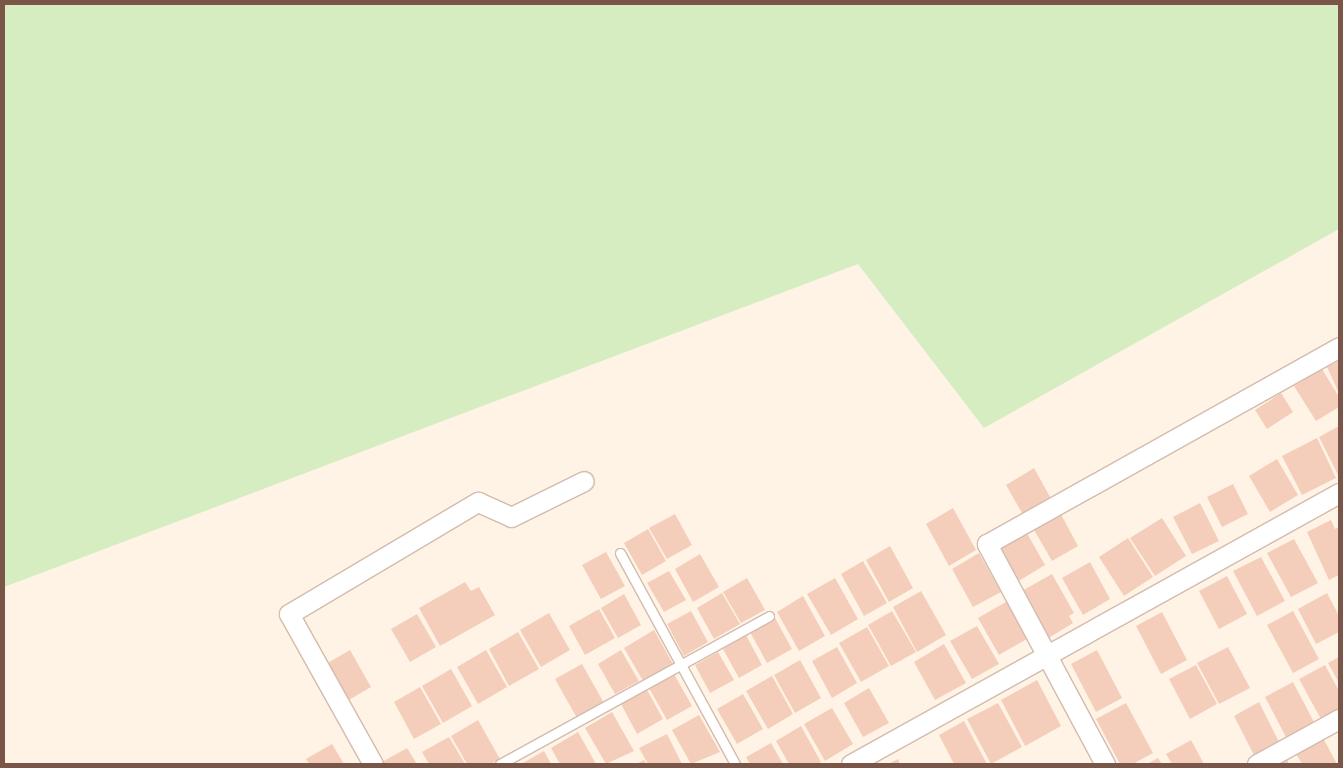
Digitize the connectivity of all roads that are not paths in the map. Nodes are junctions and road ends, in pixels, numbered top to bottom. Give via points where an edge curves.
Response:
1 (1339, 346) edge
2 (584, 481) dead end
3 (1339, 493) edge
4 (620, 553) dead end
5 (769, 616) dead end
6 (1046, 656) junction
7 (680, 664) junction
8 (1339, 719) edge
9 (374, 764) edge
10 (500, 764) edge
11 (735, 764) edge
12 (851, 764) edge
13 (1105, 764) edge
14 (1257, 764) edge

1 - 6 street via 987,544
2 - 9 street via 511,516 478,502 289,614
3 - 6 street
4 - 7 lane
5 - 7 lane
6 - 12 street
6 - 13 street
7 - 10 lane
7 - 11 lane
8 - 14 street

